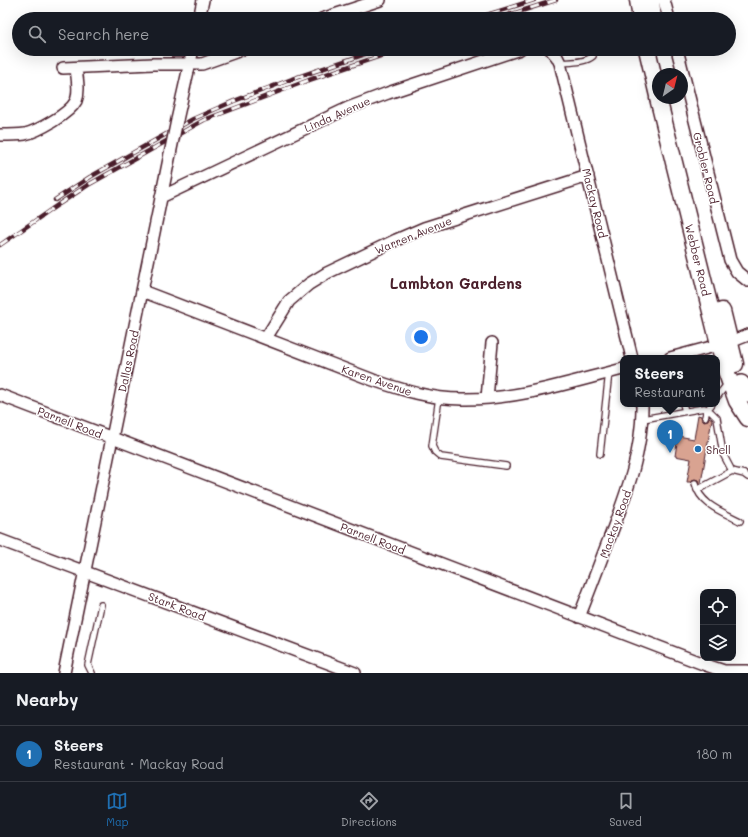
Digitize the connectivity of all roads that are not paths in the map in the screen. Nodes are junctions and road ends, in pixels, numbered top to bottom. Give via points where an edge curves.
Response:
1 (203, 0) edge
2 (380, 0) edge
3 (638, 0) edge
4 (651, 0) edge
5 (664, 0) edge
6 (200, 12) edge
7 (343, 12) edge
8 (640, 12) edge
9 (652, 12) edge
10 (667, 12) edge
11 (192, 56) edge
12 (224, 56) edge
13 (499, 56) edge
14 (555, 56) edge
15 (592, 56) edge
16 (649, 56) edge
17 (659, 56) edge
18 (679, 56) edge
19 (560, 63) junction
20 (190, 64) junction
21 (63, 68) dead end
22 (76, 68) junction
23 (662, 68) edge
24 (652, 71) edge
25 (660, 104) edge
26 (670, 104) edge
27 (0, 135) edge
28 (588, 176) junction
29 (161, 197) junction
30 (748, 281) edge
31 (142, 291) junction
32 (748, 335) edge
33 (266, 338) junction
34 (492, 343) dead end
35 (725, 344) junction
36 (631, 355) edge
37 (684, 355) edge
38 (620, 370) edge
39 (609, 372) junction
40 (742, 389) edge
41 (0, 395) edge
42 (720, 396) edge
43 (439, 398) junction
44 (487, 398) junction
45 (642, 407) edge
46 (684, 407) edge
47 (692, 407) edge
48 (710, 407) edge
49 (707, 410) junction
50 (685, 411) junction
51 (705, 417) dead end
52 (748, 418) edge
53 (643, 419) junction
54 (112, 438) junction
55 (600, 454) dead end
56 (506, 466) dead end
57 (732, 471) junction
58 (748, 477) edge
59 (695, 483) dead end
60 (698, 490) junction
61 (740, 521) dead end
62 (0, 540) edge
63 (84, 570) junction
64 (101, 605) dead end
65 (579, 617) junction
66 (748, 671) edge
67 (64, 673) edge
68 (92, 673) edge
69 (355, 673) edge

1 - 6 street
2 - 7 street
3 - 8 main road
4 - 9 main road
5 - 10 street
11 - 20 street, Dallas Road
12 - 20 street via 202,64
13 - 29 street, Linda Avenue via 388,92 348,108
14 - 19 street, Mackay Road
15 - 19 lane via 587,60
16 - 24 main road, Webber Road
17 - 23 main road
18 - 30 street, Grobler Road via 730,260 737,272
19 - 28 street, Mackay Road
20 - 22 street
20 - 29 street, Dallas Road, bridge
21 - 22 street
22 - 27 street via 78,95 72,106 57,118 30,132
25 - 35 main road, Webber Road
26 - 35 main road, Webber Road
28 - 33 street, Warren Avenue via 424,228 327,273 289,301
28 - 36 street, Mackay Road
29 - 31 street, Dallas Road
31 - 33 street, Karen Avenue
31 - 54 street, Dallas Road
32 - 35 street
33 - 43 street, Karen Avenue via 405,391
34 - 44 street
35 - 37 street
35 - 40 main road, Webber Road
38 - 39 street, Karen Avenue
39 - 44 street, Karen Avenue via 540,390
39 - 55 lane
40 - 42 lane
40 - 52 main road, Webber Road via 737,401
41 - 54 street, Parnell Road
43 - 44 street, Karen Avenue
43 - 56 lane via 432,446 434,452 440,457
45 - 53 street, Mackay Road
46 - 50 lane
47 - 49 lane
47 - 50 lane
48 - 49 lane
49 - 51 lane
49 - 57 lane via 717,418 723,454
50 - 53 lane
53 - 65 street, Mackay Road via 638,454 623,504
54 - 63 street, Dallas Road
54 - 65 street, Parnell Road
57 - 58 lane
57 - 60 lane
59 - 60 lane
60 - 61 lane via 710,505
62 - 63 street, Stark Road
63 - 67 street, Dallas Road
63 - 69 street, Stark Road
64 - 68 lane via 88,665
65 - 66 street, Parnell Road via 716,669

